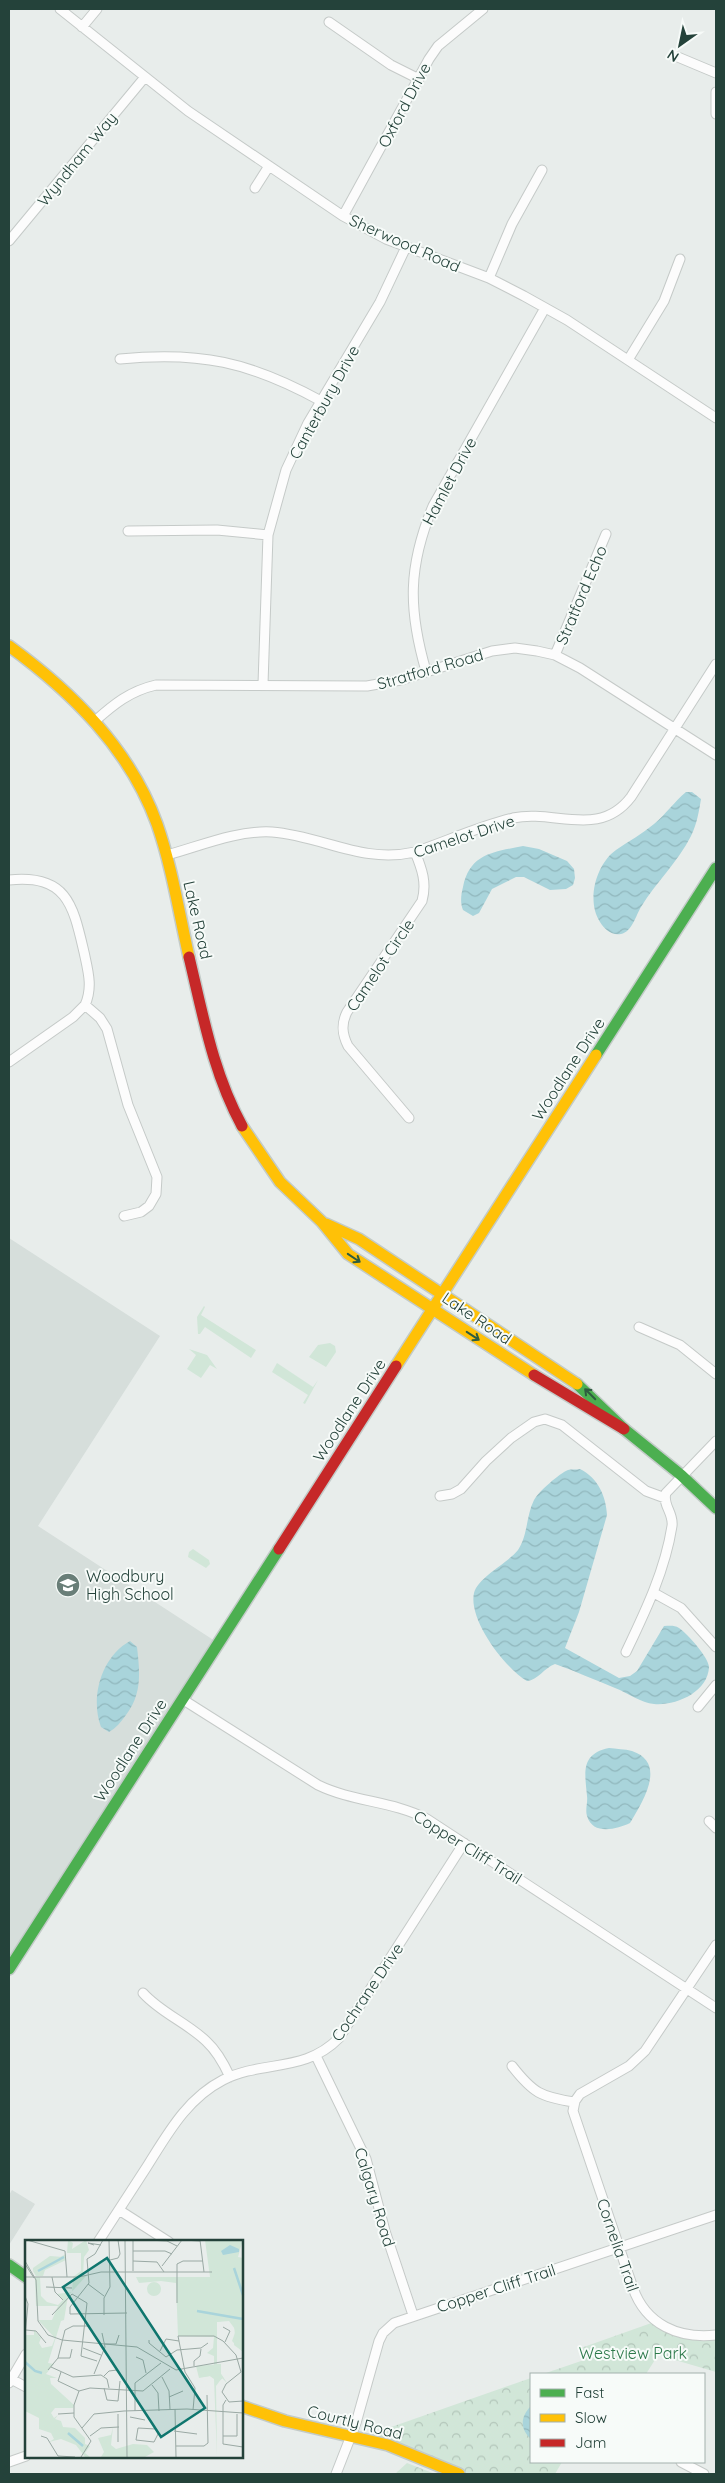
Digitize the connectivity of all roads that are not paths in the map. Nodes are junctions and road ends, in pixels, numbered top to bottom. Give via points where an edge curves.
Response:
1 (60, 9) edge
2 (97, 9) edge
3 (483, 9) edge
4 (329, 22) dead end
5 (82, 27) junction
6 (673, 55) dead end
7 (716, 73) edge
8 (145, 77) junction
9 (419, 79) junction
10 (716, 92) edge
11 (716, 114) edge
12 (269, 166) junction
13 (542, 170) dead end
14 (255, 188) dead end
15 (343, 216) junction
16 (9, 241) edge
17 (406, 247) junction
18 (680, 259) dead end
19 (489, 278) junction
20 (546, 308) junction
21 (120, 359) dead end
22 (628, 360) junction
23 (321, 401) junction
24 (716, 418) edge
25 (128, 531) dead end
26 (606, 534) dead end
27 (268, 536) junction
28 (9, 646) edge
29 (555, 655) junction
30 (716, 664) edge
31 (426, 671) junction
32 (263, 684) junction
33 (95, 721) junction
34 (674, 729) junction
35 (716, 755) edge
36 (415, 852) junction
37 (167, 855) junction
38 (716, 868) edge
39 (9, 880) edge
40 (85, 1005) junction
41 (9, 1062) edge
42 (409, 1118) dead end
43 (124, 1216) dead end
44 (322, 1222) junction
45 (442, 1294) junction
46 (432, 1309) junction
47 (639, 1327) dead end
48 (716, 1374) edge
49 (624, 1429) junction
50 (716, 1441) edge
51 (682, 1475) junction
52 (440, 1496) dead end
53 (665, 1498) junction
54 (716, 1508) edge
55 (654, 1593) junction
56 (716, 1646) edge
57 (626, 1652) dead end
58 (716, 1684) edge
59 (182, 1698) junction
60 (698, 1707) dead end
61 (709, 1821) dead end
62 (716, 1828) edge
63 (464, 1843) junction
64 (716, 1945) edge
65 (9, 1969) edge
66 (688, 1989) junction
67 (143, 1993) dead end
68 (716, 2008) edge
69 (316, 2056) junction
70 (512, 2066) dead end
71 (230, 2077) junction
72 (574, 2102) junction
73 (119, 2210) junction
74 (716, 2215) edge
75 (99, 2240) edge
76 (166, 2240) edge
77 (619, 2247) junction
78 (9, 2265) edge
79 (25, 2275) edge
80 (412, 2315) junction
81 (716, 2335) edge
82 (25, 2356) edge
83 (10, 2381) edge
84 (25, 2387) edge
85 (242, 2406) edge
86 (350, 2436) junction
87 (25, 2456) edge
88 (9, 2462) edge
89 (683, 2463) edge
90 (336, 2474) edge
91 (460, 2474) edge
92 (704, 2474) edge

1 - 5 street, Sherwood Road
2 - 5 street
3 - 9 street, Oxford Drive via 438,46
4 - 9 street via 391,65
5 - 8 street, Sherwood Road
6 - 7 street
8 - 12 street, Sherwood Road via 188,111
8 - 16 street, Wyndham Way
9 - 15 street, Oxford Drive
10 - 11 street
12 - 14 street
12 - 15 street, Sherwood Road
13 - 19 street via 512,224
15 - 17 street, Sherwood Road
17 - 19 street, Sherwood Road
17 - 23 street, Canterbury Drive via 376,310
18 - 22 street via 664,300
19 - 20 street, Sherwood Road
20 - 22 street, Sherwood Road
20 - 31 street, Hamlet Drive via 433,506 423,530 413,585 418,644
21 - 23 street via 176,356 226,362 277,378
22 - 24 street, Sherwood Road
23 - 27 street, Canterbury Drive via 286,470
25 - 27 street via 217,530
26 - 29 street, Stratford Echo
27 - 32 street, Canterbury Drive
28 - 33 street, Lake Road via 59,684
29 - 31 street, Stratford Road via 515,648 492,651
29 - 34 street, Stratford Road
30 - 34 street, Camelot Drive
31 - 32 street, Stratford Road via 367,686
32 - 33 street, Stratford Road via 156,684 125,696
33 - 37 street, Lake Road via 132,774 156,822
34 - 35 street, Stratford Road
34 - 36 street, Camelot Drive via 631,797 615,813 593,820 536,816 513,818
36 - 37 street, Camelot Drive via 379,856 284,834 259,832
36 - 42 street, Camelot Circle via 424,879 422,901 347,1012 343,1024 348,1046
37 - 44 street, Lake Road via 213,1059 228,1101 266,1164 292,1196
38 - 45 street, Woodlane Drive
39 - 40 street via 40,881 57,890 71,904 90,976
40 - 41 street
40 - 43 street via 107,1029 129,1110 158,1177 156,1194 149,1206 141,1212
44 - 45 street, Lake Road via 359,1239
44 -> 46 street, Lake Road via 348,1254
45 - 46 street, Woodlane Drive
49 -> 45 street, Lake Road via 582,1387
46 -> 49 street, Lake Road via 572,1400
46 - 59 street, Woodlane Drive
47 - 48 street via 680,1345
49 - 51 street, Lake Road
50 - 51 street
51 - 53 street
51 - 54 street, Lake Road
52 - 53 street via 461,1489 511,1438 534,1422 545,1419 562,1425 646,1491
53 - 55 street via 673,1524
55 - 56 street via 681,1608
55 - 57 street
58 - 60 street
59 - 63 street, Copper Cliff Trail via 318,1786 410,1811
59 - 65 street, Woodlane Drive
61 - 62 street
63 - 66 street, Copper Cliff Trail
63 - 69 street, Cochrane Drive via 343,2032
64 - 66 street
66 - 68 street, Copper Cliff Trail
66 - 72 street via 645,2052 628,2066 582,2092
67 - 71 street via 158,2008 207,2041
69 - 71 street, Cochrane Drive via 298,2063 253,2069
69 - 80 street, Calgary Road via 366,2159
70 - 72 street via 539,2094
71 - 73 street, Cochrane Drive via 202,2094 181,2114
72 - 77 street, Cornelia Trail via 573,2117
73 - 75 street, Cochrane Drive
73 - 76 street
74 - 77 street, Copper Cliff Trail
77 - 80 street, Copper Cliff Trail
77 - 81 street, Cornelia Trail via 635,2294 646,2312 679,2334
78 - 79 street
80 - 86 street, Copper Cliff Trail via 394,2323 380,2338
82 - 83 street
83 - 84 street
85 - 86 street, Courtly Road via 285,2421
86 - 90 street, Copper Cliff Trail
86 - 91 street, Courtly Road via 413,2454
87 - 88 street
89 - 92 street

